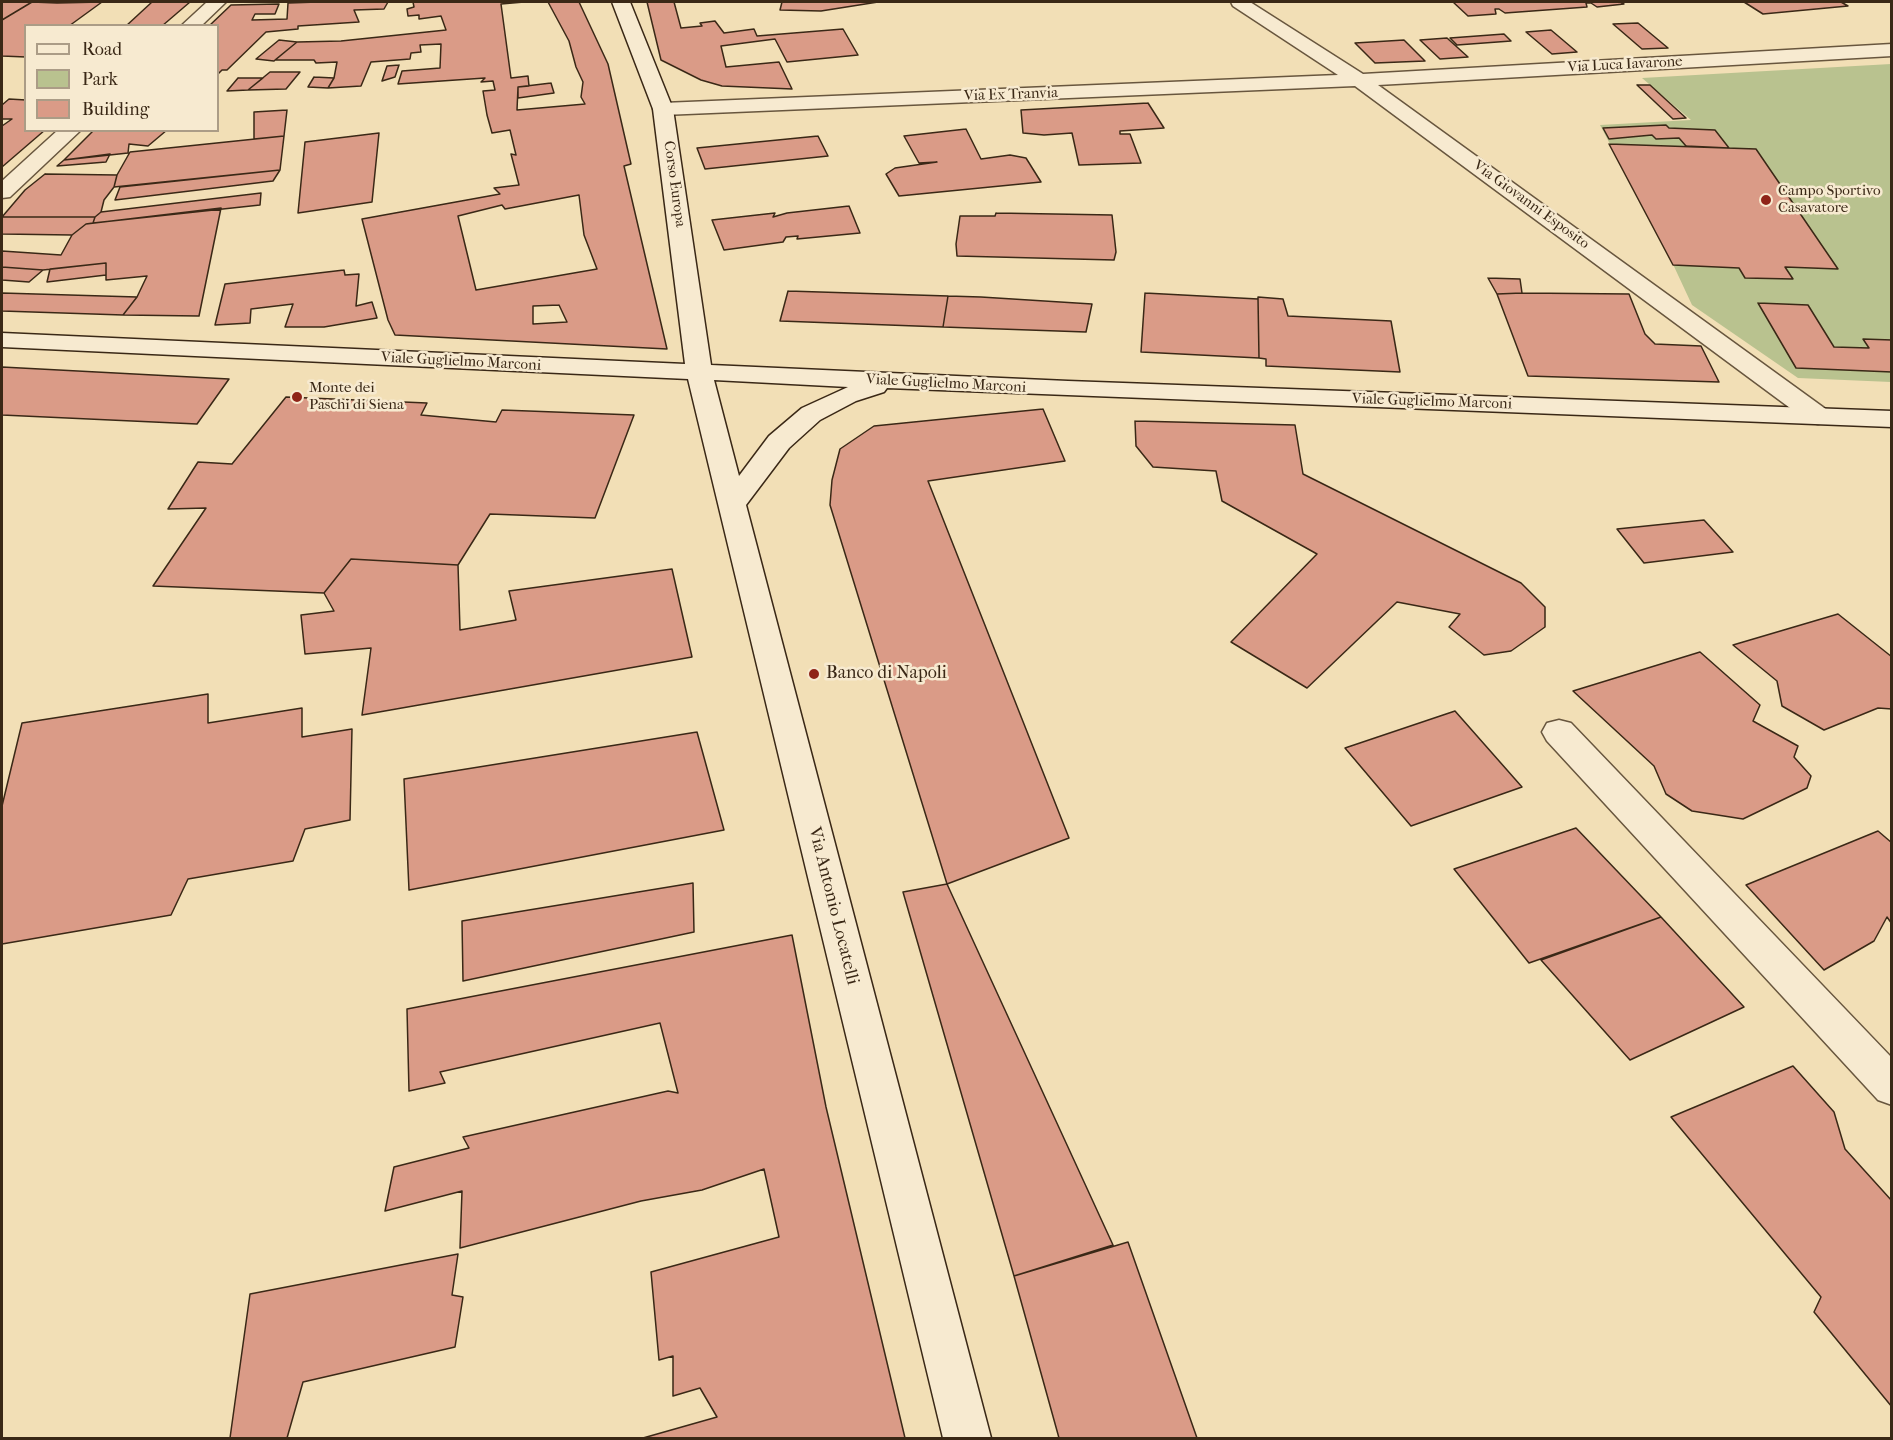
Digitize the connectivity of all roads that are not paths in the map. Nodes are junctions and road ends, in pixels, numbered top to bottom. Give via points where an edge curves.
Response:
1 (217, 2) edge
2 (621, 2) edge
3 (1239, 2) edge
4 (192, 24) edge
5 (1892, 50) edge
6 (1359, 80) junction
7 (663, 110) junction
8 (69, 132) edge
9 (2, 192) edge
10 (2, 340) edge
11 (699, 374) junction
12 (894, 382) junction
13 (1818, 416) junction
14 (1892, 419) edge
15 (732, 505) junction
16 (1559, 732) dead end
17 (1892, 1087) edge
18 (967, 1438) edge

1 - 4 street
2 - 7 street, Corso Europa
3 - 6 street, Via Giovanni Esposito
5 - 6 street, Via Luca Iavarone
6 - 7 street, Via Ex Tranvia
6 - 13 street, Via Giovanni Esposito
7 - 11 street, Corso Europa
8 - 9 street
10 - 11 street, Viale Guglielmo Marconi
11 - 12 street, Viale Guglielmo Marconi
11 - 15 street, Via Antonio Locatelli
12 - 13 street, Viale Guglielmo Marconi
12 - 15 street via 847,395 812,414 779,442
13 - 14 street, Viale Guglielmo Marconi
15 - 18 street, Via Antonio Locatelli
16 - 17 street

